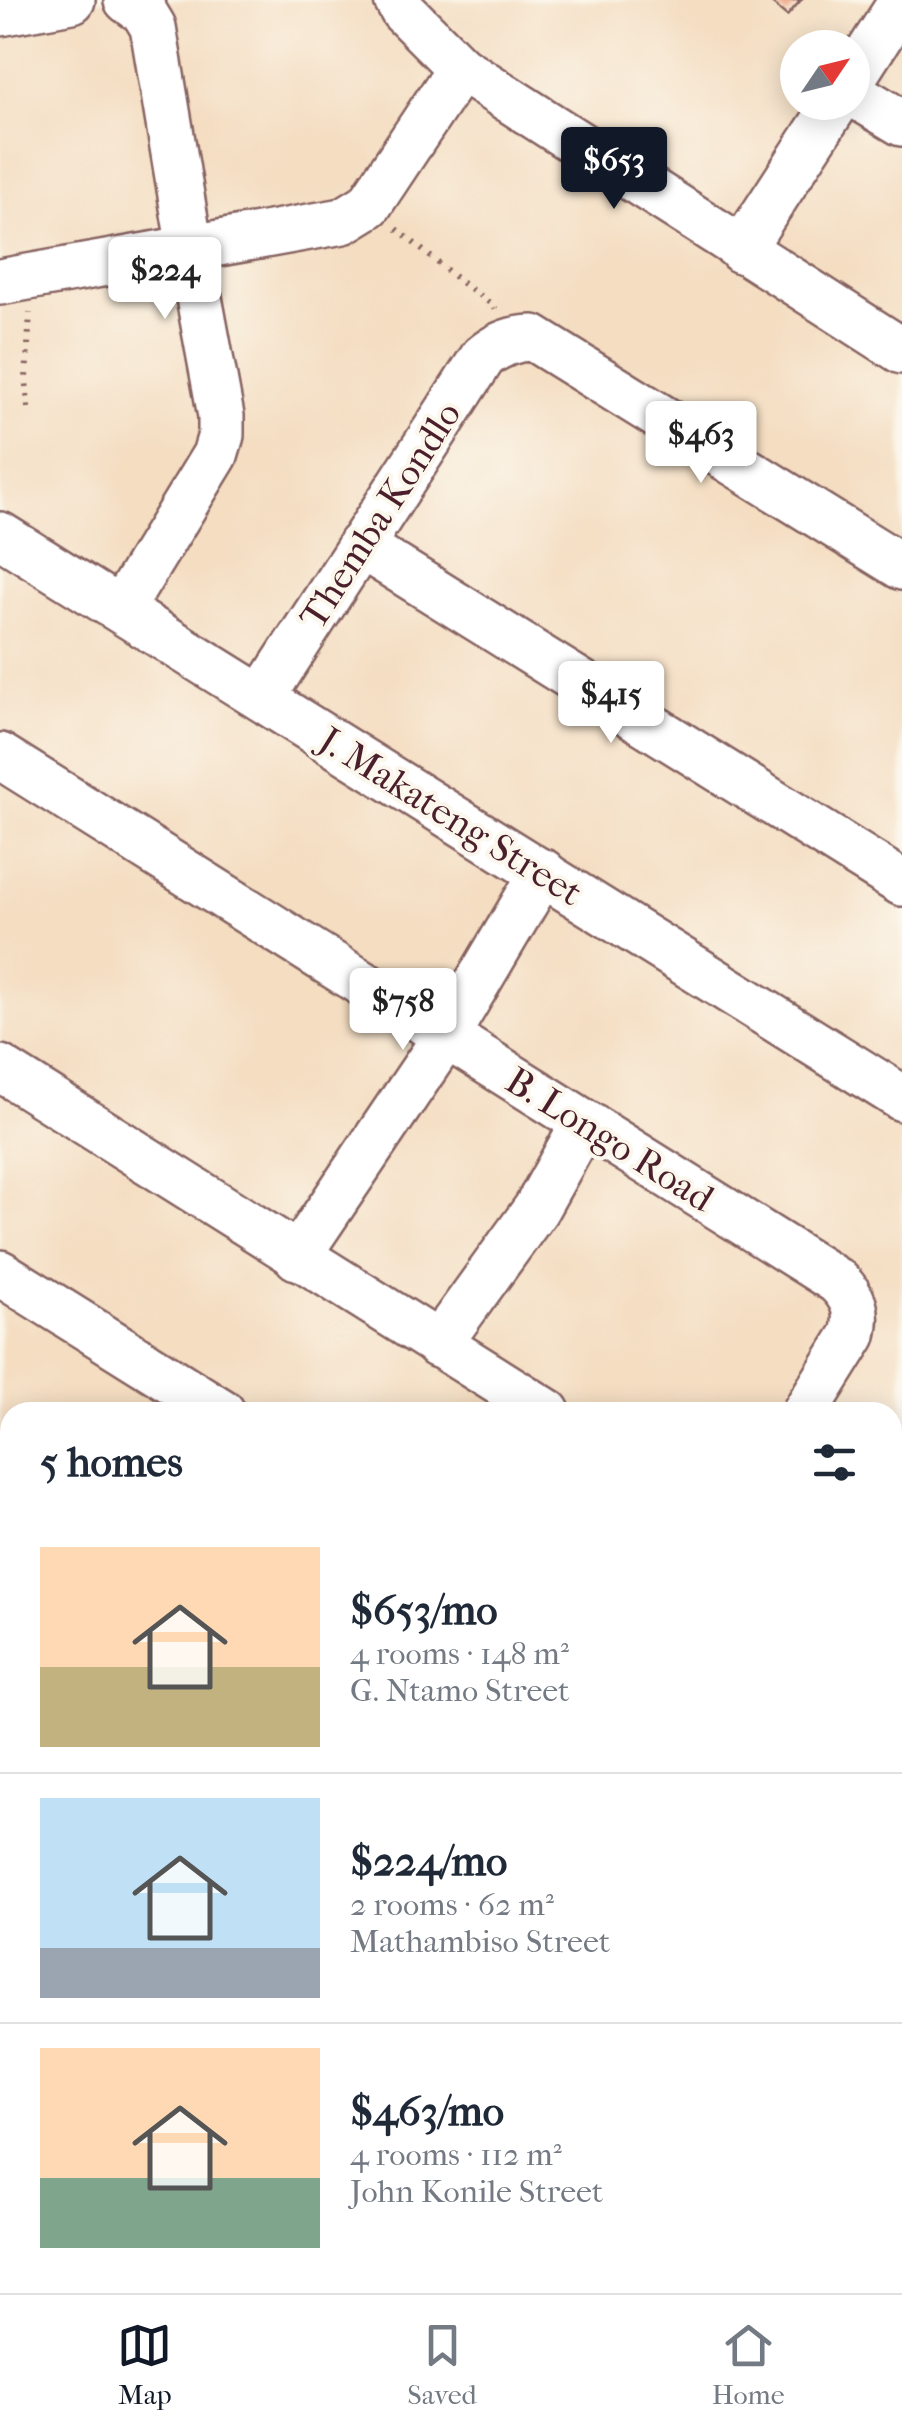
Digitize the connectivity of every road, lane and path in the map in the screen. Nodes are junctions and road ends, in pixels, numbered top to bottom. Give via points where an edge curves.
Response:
1 (72, 0) edge
2 (127, 0) edge
3 (397, 0) edge
4 (902, 2) edge
5 (0, 13) edge
6 (870, 51) edge
7 (460, 68) junction
8 (870, 103) edge
9 (826, 120) edge
10 (902, 123) edge
11 (370, 205) junction
12 (190, 249) junction
13 (741, 250) junction
14 (15, 280) edge
15 (506, 342) junction
16 (902, 350) edge
17 (28, 408) dead end
18 (0, 534) edge
19 (360, 545) junction
20 (902, 568) edge
21 (121, 609) junction
22 (262, 698) junction
23 (0, 756) edge
24 (543, 872) junction
25 (902, 883) edge
26 (446, 1036) junction
27 (0, 1068) edge
28 (902, 1098) edge
29 (584, 1123) junction
30 (297, 1257) junction
31 (0, 1273) edge
32 (438, 1344) junction
33 (201, 1402) edge
34 (531, 1402) edge
35 (811, 1402) edge

1 - 5 street
2 - 12 street via 153,27
3 - 7 street
4 - 6 street
7 - 11 street
7 - 13 street
8 - 10 street
9 - 13 street
11 - 12 street via 343,221
11 - 15 path via 494,306
12 - 14 street
12 - 21 street via 221,435
13 - 16 street
14 - 17 path via 30,332
15 - 19 street, Themba Kondlo via 483,357
15 - 20 street via 533,338
18 - 21 street, J. Makateng Street
19 - 22 street, Themba Kondlo
19 - 25 street
21 - 22 street, J. Makateng Street
22 - 24 street, J. Makateng Street
23 - 26 street, B. Longo Road
24 - 26 street
24 - 28 street, J. Makateng Street
26 - 29 street, B. Longo Road
26 - 30 street
27 - 30 street
29 - 32 street via 536,1208
29 - 35 street, B. Longo Road via 848,1292 857,1320 853,1335
30 - 32 street
31 - 33 street
32 - 34 street

